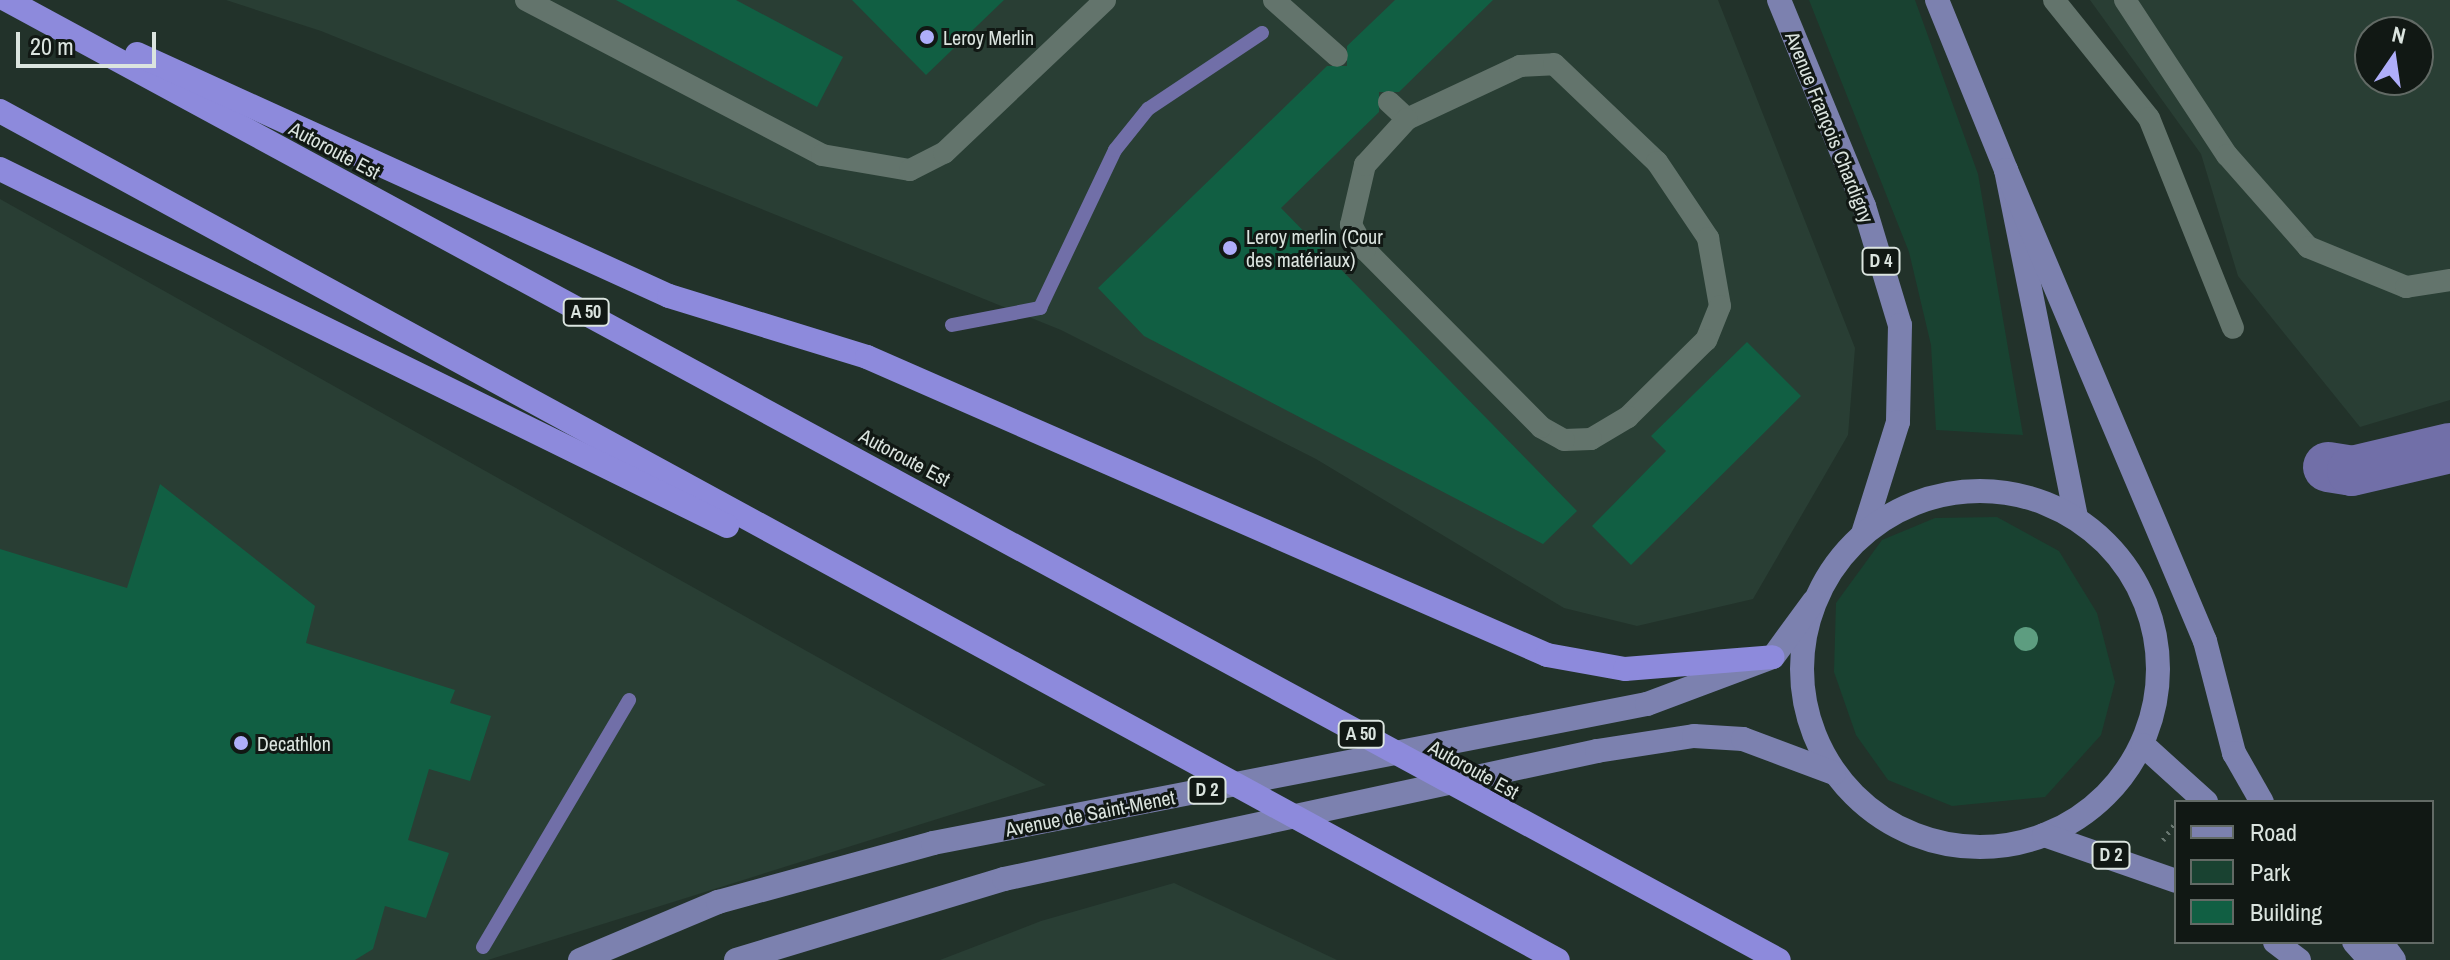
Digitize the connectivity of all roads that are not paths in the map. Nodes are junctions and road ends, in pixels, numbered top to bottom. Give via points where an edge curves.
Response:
1 (7, 0) edge
2 (19, 0) edge
3 (526, 0) edge
4 (1105, 0) edge
5 (1274, 0) edge
6 (1779, 0) edge
7 (1937, 0) edge
8 (2054, 0) edge
9 (2125, 0) edge
10 (1337, 56) dead end
11 (1389, 102) dead end
12 (0, 111) edge
13 (1407, 119) junction
14 (0, 169) edge
15 (2006, 170) junction
16 (2450, 280) edge
17 (2233, 328) dead end
18 (2076, 518) junction
19 (1863, 534) junction
20 (1814, 601) junction
21 (1773, 657) junction
22 (1044, 682) junction
23 (2143, 745) junction
24 (1834, 773) junction
25 (2204, 800) edge
26 (2261, 800) edge
27 (2044, 835) junction
28 (2174, 880) edge
29 (2278, 944) edge
30 (2356, 944) edge
31 (580, 960) edge
32 (736, 960) edge
33 (1558, 960) edge
34 (1779, 960) edge
35 (2299, 960) edge
36 (2370, 960) edge

1 - 34 highway, Autoroute Est / A 50
2 - 21 highway via 669,296 867,357 1547,655 1625,669
3 - 4 lane via 822,155 910,170 944,153
5 - 10 lane
6 - 19 main road, Avenue François Chardigny / D 4 via 1864,206 1900,325 1898,422
7 - 15 main road
8 - 17 lane via 2149,118
9 - 16 lane via 2227,155 2308,247 2406,287
11 - 13 lane
12 - 22 highway
13 - 13 lane via 1520,66 1554,64 1657,162 1708,238 1720,306 1706,340 1628,417 1591,439 1564,440 1541,427 1365,250 1351,225 1365,165
14 - 22 highway
15 - 18 main road
15 - 26 main road via 2205,641 2234,753
18 - 19 main road via 2015,494 1953,493 1897,505
18 - 23 main road via 2123,563 2150,618 2159,657 2156,706
19 - 20 main road
20 - 21 main road
20 - 24 main road via 1801,668 1808,720
21 - 31 main road, Avenue de Saint-Menet / D 2 via 1647,704 933,843 718,902
22 - 33 highway
23 - 25 main road
23 - 27 main road via 2119,783 2078,819
24 - 27 main road via 1878,816 1935,842 1997,847
24 - 32 main road, D 2 via 1743,739 1694,736 1597,751 1004,879
27 - 28 main road, D 2
29 - 35 main road
30 - 36 main road

